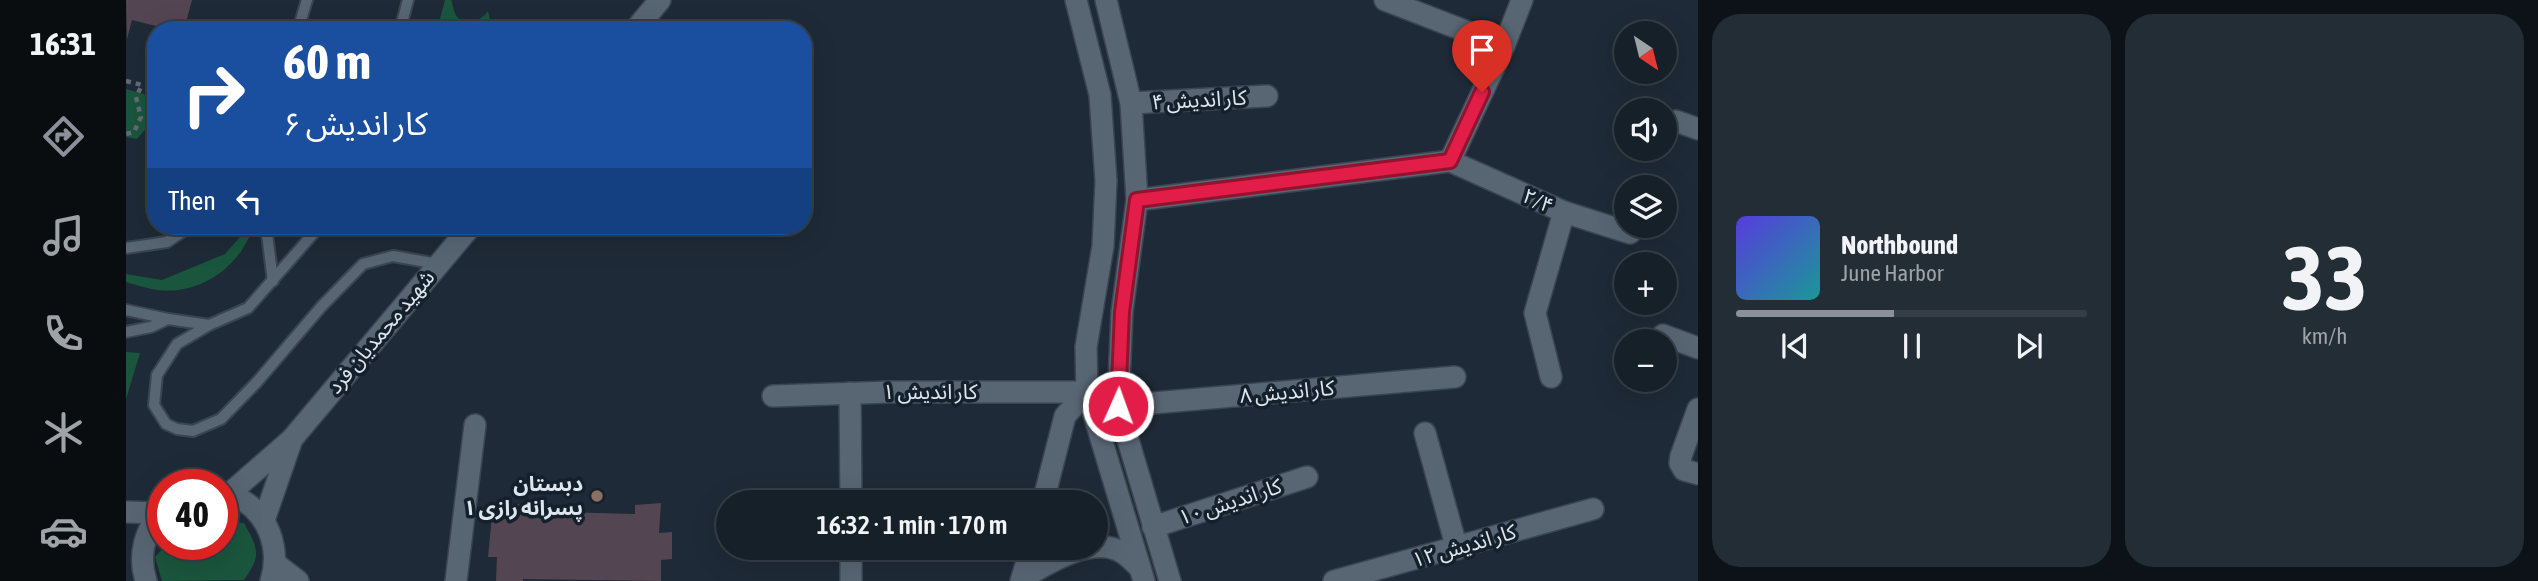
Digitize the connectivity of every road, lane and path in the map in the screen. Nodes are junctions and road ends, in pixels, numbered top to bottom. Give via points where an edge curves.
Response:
1 (307, 0) edge
2 (408, 0) edge
3 (660, 0) edge
4 (1076, 0) edge
5 (1106, 0) edge
6 (1385, 0) edge
7 (1522, 0) edge
8 (301, 21) edge
9 (402, 21) edge
10 (642, 21) edge
11 (1504, 46) junction
12 (126, 81) edge
13 (1267, 96) dead end
14 (1131, 103) junction
15 (1677, 121) edge
16 (1698, 129) edge
17 (126, 134) edge
18 (1450, 161) junction
19 (1137, 200) junction
20 (1564, 212) junction
21 (1614, 228) edge
22 (178, 235) edge
23 (267, 235) edge
24 (312, 235) edge
25 (463, 235) edge
26 (126, 248) edge
27 (438, 264) junction
28 (273, 281) junction
29 (126, 310) edge
30 (168, 319) junction
31 (209, 325) junction
32 (126, 332) edge
33 (1677, 340) edge
34 (1698, 348) edge
35 (1455, 377) dead end
36 (1551, 377) dead end
37 (1087, 392) junction
38 (850, 393) junction
39 (774, 396) dead end
40 (1118, 406) junction
41 (1698, 409) edge
42 (475, 425) dead end
43 (1425, 433) dead end
44 (292, 439) junction
45 (1689, 469) edge
46 (1307, 477) dead end
47 (238, 484) edge
48 (850, 490) edge
49 (1046, 490) edge
50 (238, 499) edge
51 (1593, 509) dead end
52 (126, 512) edge
53 (147, 512) edge
54 (264, 520) junction
55 (1153, 527) junction
56 (147, 535) edge
57 (1457, 549) junction
58 (851, 560) edge
59 (1028, 560) edge
60 (273, 572) edge
61 (1142, 574) edge
62 (126, 577) edge
63 (1022, 579) edge
64 (135, 581) edge
65 (146, 581) edge
66 (298, 581) edge
67 (456, 581) edge
68 (851, 581) edge
69 (1170, 581) edge
70 (1335, 581) edge

1 - 8 lane
2 - 9 lane
3 - 10 street
4 - 37 street via 1100,95 1106,181 1103,246 1086,347
5 - 14 street
6 - 11 street
7 - 11 street
11 - 18 street
12 - 17 path via 142,85 136,97 141,117 134,132
13 - 14 street, ۴ کار اندیش
14 - 19 street
15 - 16 street
18 - 19 street
18 - 20 street, ۲/۴
19 - 40 street via 1122,312
20 - 21 street, ۲/۴
20 - 36 street via 1535,313
22 - 26 lane via 167,242
23 - 28 lane
24 - 28 lane
25 - 27 street, شهید محمدیان فرد
27 - 31 lane via 393,256 363,264 221,419 193,431 177,429 166,424 154,405 158,375 177,344
27 - 44 street, شهید محمدیان فرد
28 - 31 lane via 248,308
29 - 30 lane
30 - 31 lane
30 - 32 lane
33 - 34 street
35 - 40 street, ۸ کار اندیش
37 - 38 street, ۱ کار اندیش
37 - 49 street via 1065,416
37 - 61 street
38 - 39 street, ۱ کار اندیش
38 - 48 street
40 - 55 street
41 - 45 street via 1681,456
42 - 67 street
43 - 57 street
44 - 47 street
44 - 54 street
46 - 55 street, ۱۰ کار اندیش
50 - 54 street
51 - 57 street, ۱۲ کار اندیش
52 - 53 street
54 - 60 street via 273,541
55 - 69 street
56 - 65 street via 142,556
57 - 70 street, ۱۲ کار اندیش
58 - 68 street
59 - 63 street
60 - 66 street
61 - 63 street via 1122,551 1104,548 1061,555
62 - 64 street

